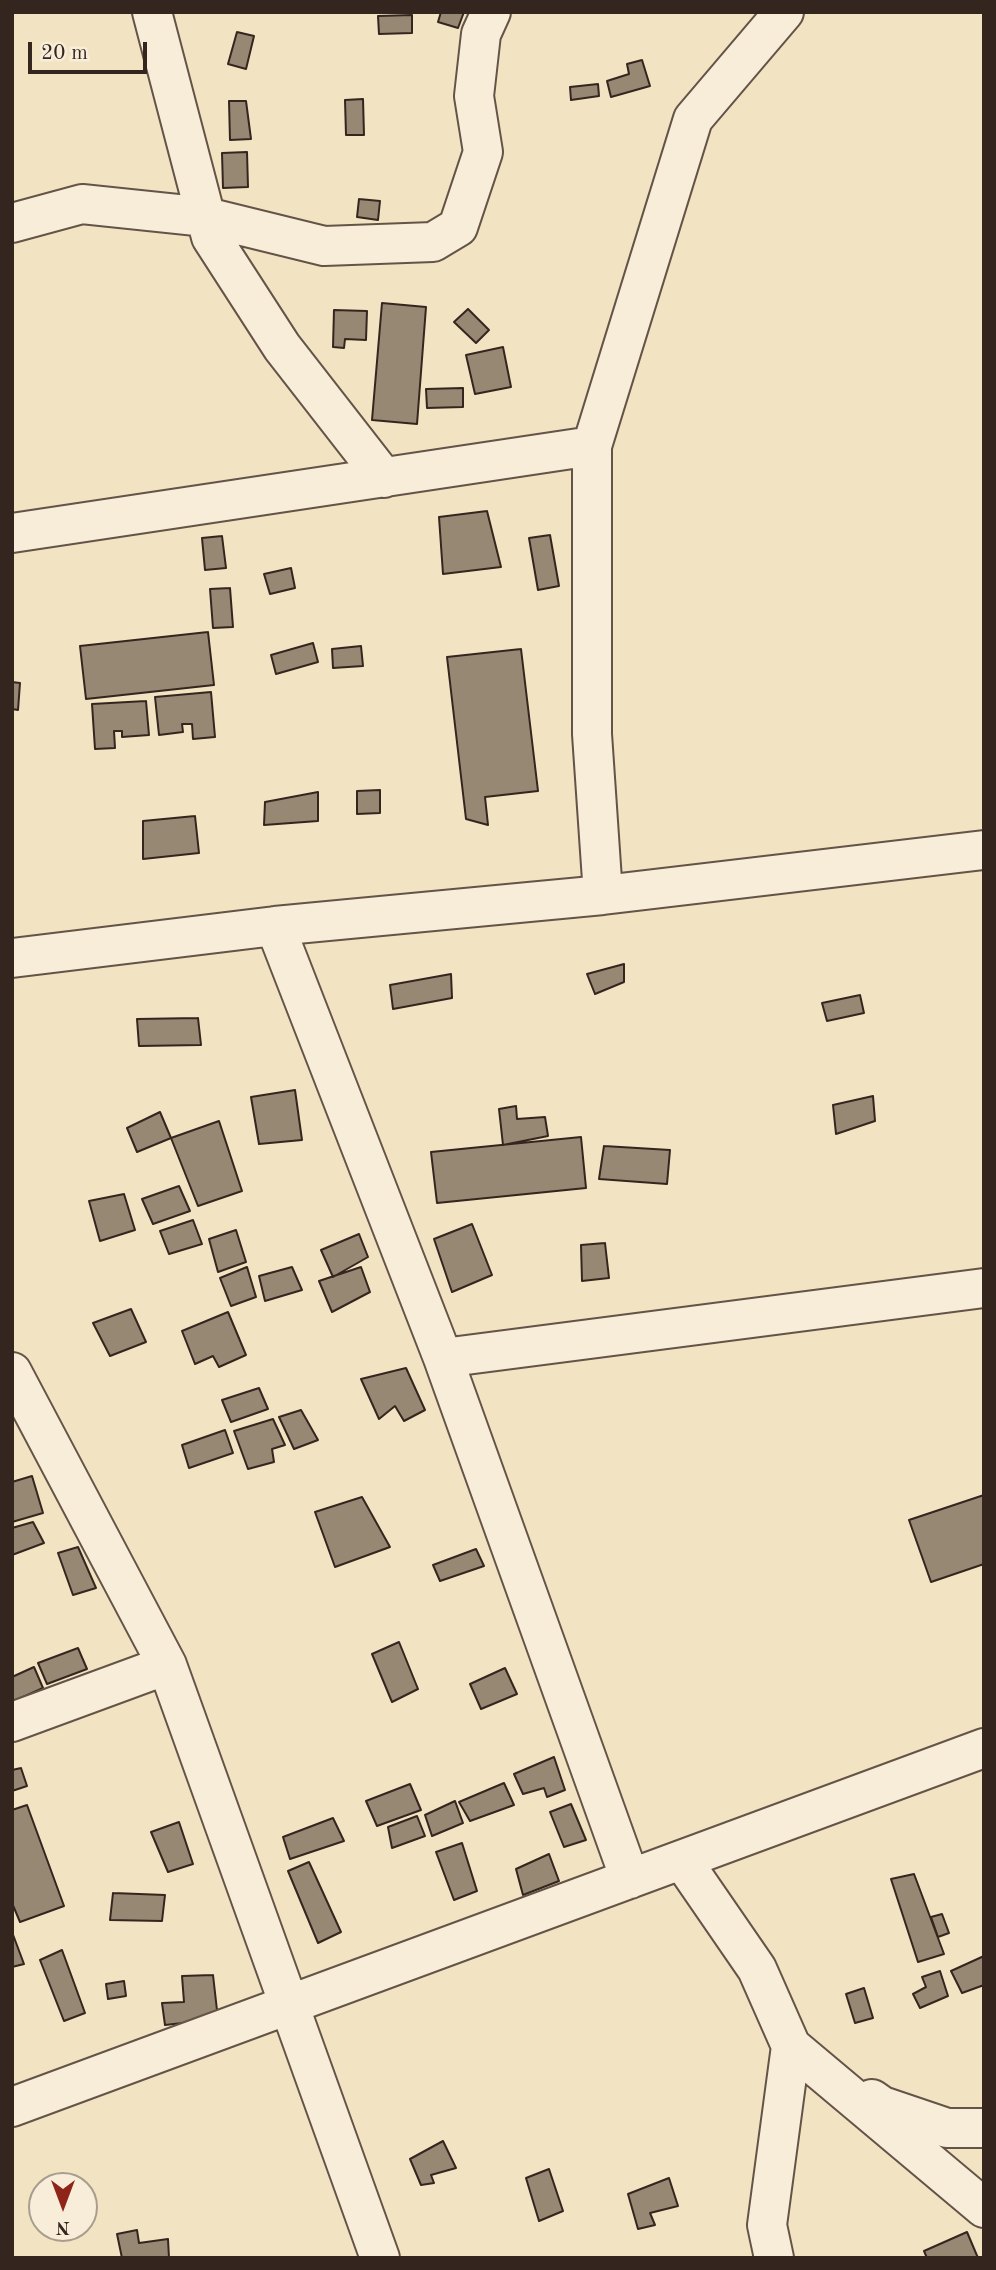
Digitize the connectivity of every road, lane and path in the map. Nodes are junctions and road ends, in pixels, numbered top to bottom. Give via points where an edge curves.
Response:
1 (152, 12) edge
2 (491, 12) edge
3 (784, 12) edge
4 (206, 217) junction
5 (12, 223) edge
6 (592, 446) junction
7 (384, 478) junction
8 (12, 533) edge
9 (984, 850) edge
10 (603, 895) junction
11 (275, 926) junction
12 (12, 958) edge
13 (984, 1288) edge
14 (443, 1358) junction
15 (12, 1371) edge
16 (167, 1665) junction
17 (12, 1722) edge
18 (984, 1748) edge
19 (682, 1860) junction
20 (630, 1879) junction
21 (289, 2005) junction
22 (791, 2046) junction
23 (12, 2107) edge
24 (984, 2128) edge
25 (984, 2208) edge
26 (380, 2258) edge
27 (774, 2258) edge

1 - 4 street
2 - 4 street via 481,34 474,96 483,152 458,227 433,242 324,246
3 - 6 street via 693,119
4 - 5 street via 82,204
4 - 7 street via 211,237 282,347
6 - 7 street
6 - 10 street via 592,734
7 - 8 street
9 - 10 street
10 - 11 street
11 - 12 street
11 - 14 street
13 - 14 street
14 - 20 street
15 - 16 street
16 - 17 street
16 - 21 street
18 - 19 street
19 - 20 street
19 - 22 street via 757,1969
20 - 21 street
21 - 23 street
21 - 26 street
22 - 24 street via 882,2106 947,2128
22 - 25 street
22 - 27 street via 767,2225

